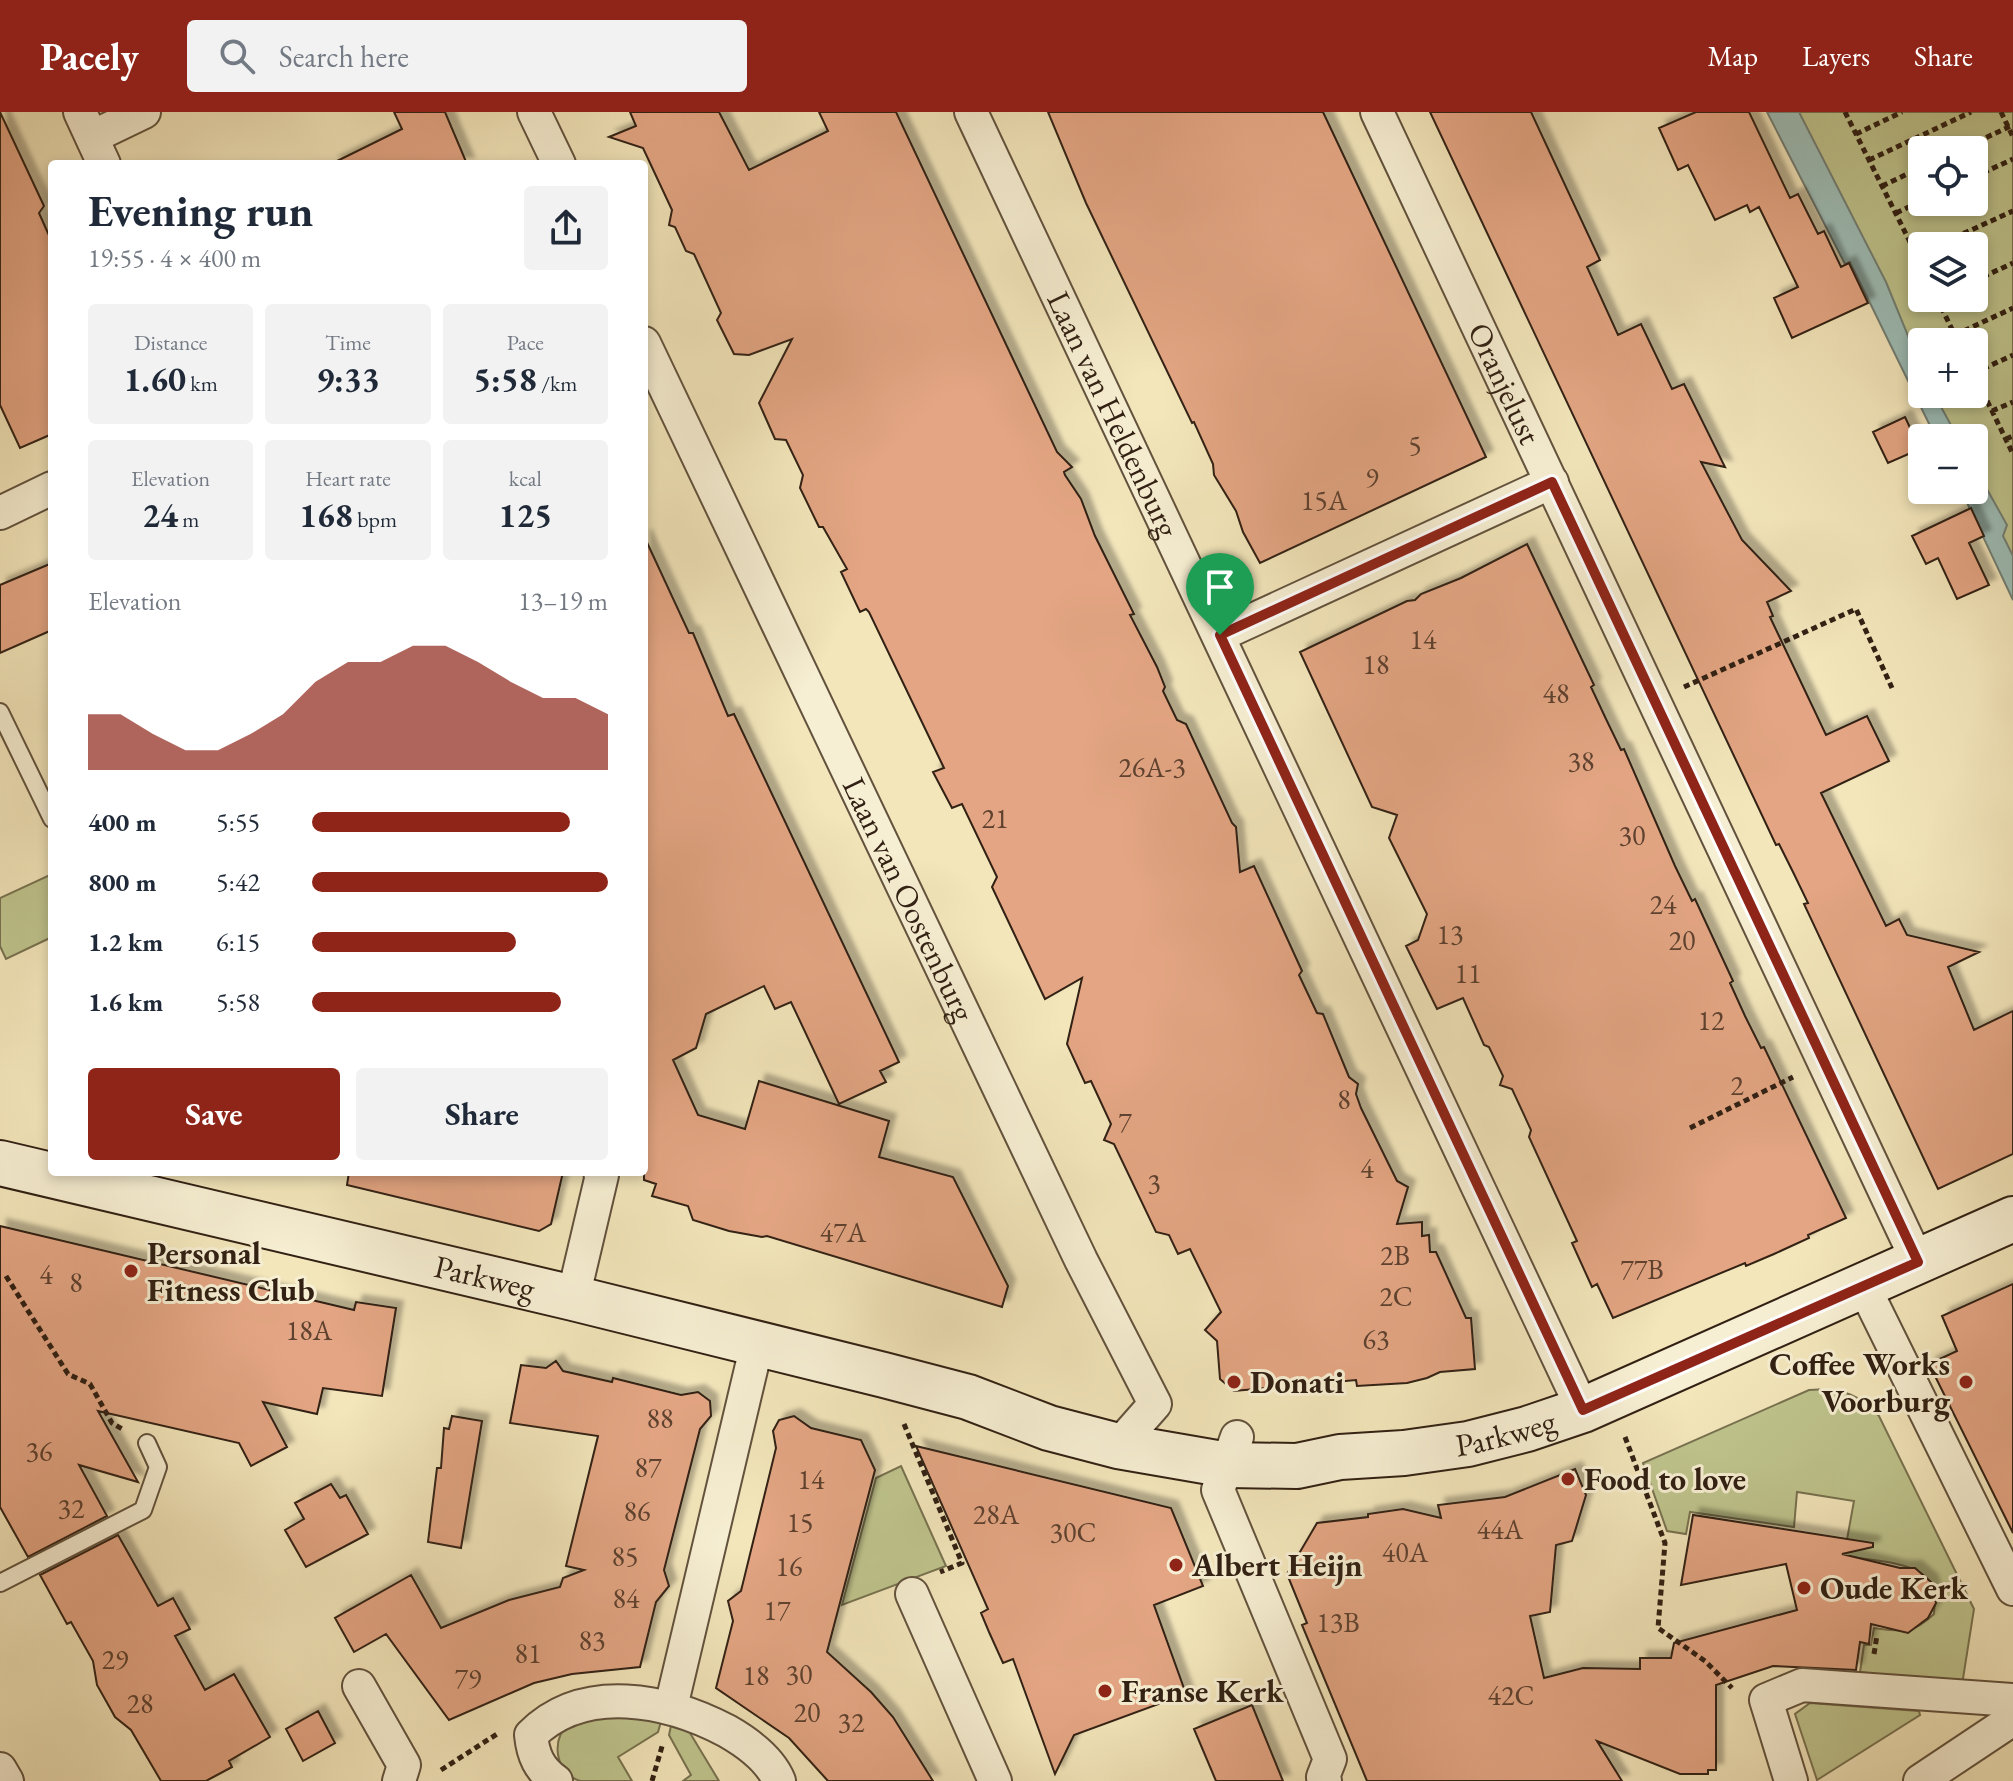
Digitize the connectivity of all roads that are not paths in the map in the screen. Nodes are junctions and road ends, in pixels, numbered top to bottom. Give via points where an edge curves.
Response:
1 (144, 112) edge
2 (534, 112) edge
3 (971, 112) edge
4 (1377, 112) edge
5 (92, 138) edge
6 (557, 160) edge
7 (648, 351) edge
8 (1552, 482) junction
9 (48, 490) edge
10 (0, 513) edge
11 (1220, 635) junction
12 (0, 712) edge
13 (48, 811) edge
14 (0, 1163) edge
15 (48, 1174) edge
16 (55, 1176) edge
17 (602, 1176) edge
18 (2013, 1219) edge
19 (1918, 1262) junction
20 (1864, 1287) junction
21 (573, 1298) junction
22 (757, 1344) junction
23 (1583, 1410) junction
24 (1129, 1434) junction
25 (147, 1443) road end
26 (1232, 1451) junction
27 (0, 1583) edge
28 (2013, 1589) edge
29 (912, 1594) road end
30 (359, 1686) dead end
31 (2013, 1700) edge
32 (671, 1707) junction
33 (2013, 1719) edge
34 (0, 1769) edge
35 (1322, 1780) edge
36 (7, 1781) edge
37 (399, 1781) edge
38 (556, 1781) edge
39 (779, 1781) edge
40 (995, 1781) edge
41 (1791, 1781) edge
42 (1920, 1781) edge

1 - 5 street
2 - 6 street
3 - 11 street, Laan van Heldenburg
4 - 8 street, Oranjelust
7 - 24 street, Laan van Oostenburg via 1067,1232 1155,1404
8 - 11 street
8 - 19 street, Oranjelust
9 - 10 street
11 - 23 street, Laan van Heldenburg
12 - 13 lane
14 - 15 street, Parkweg
16 - 21 street, Parkweg
17 - 21 street
18 - 19 street, Parkweg
19 - 20 street, Parkweg
20 - 23 street, Parkweg
20 - 28 street
21 - 22 street, Parkweg
22 - 24 street, Parkweg via 968,1397 1055,1404
22 - 32 street
23 - 26 street, Parkweg via 1468,1444 1404,1453 1340,1457 1298,1444
24 - 26 street, Parkweg
25 - 27 lane via 158,1467 143,1510
26 - 35 street via 1218,1490 1330,1759
29 - 40 street
30 - 37 street via 404,1765
31 - 41 street via 1802,1685 1766,1700
32 - 38 street via 591,1703 548,1718 531,1735 533,1754
32 - 39 street via 738,1737 773,1765
33 - 42 street
34 - 36 street

